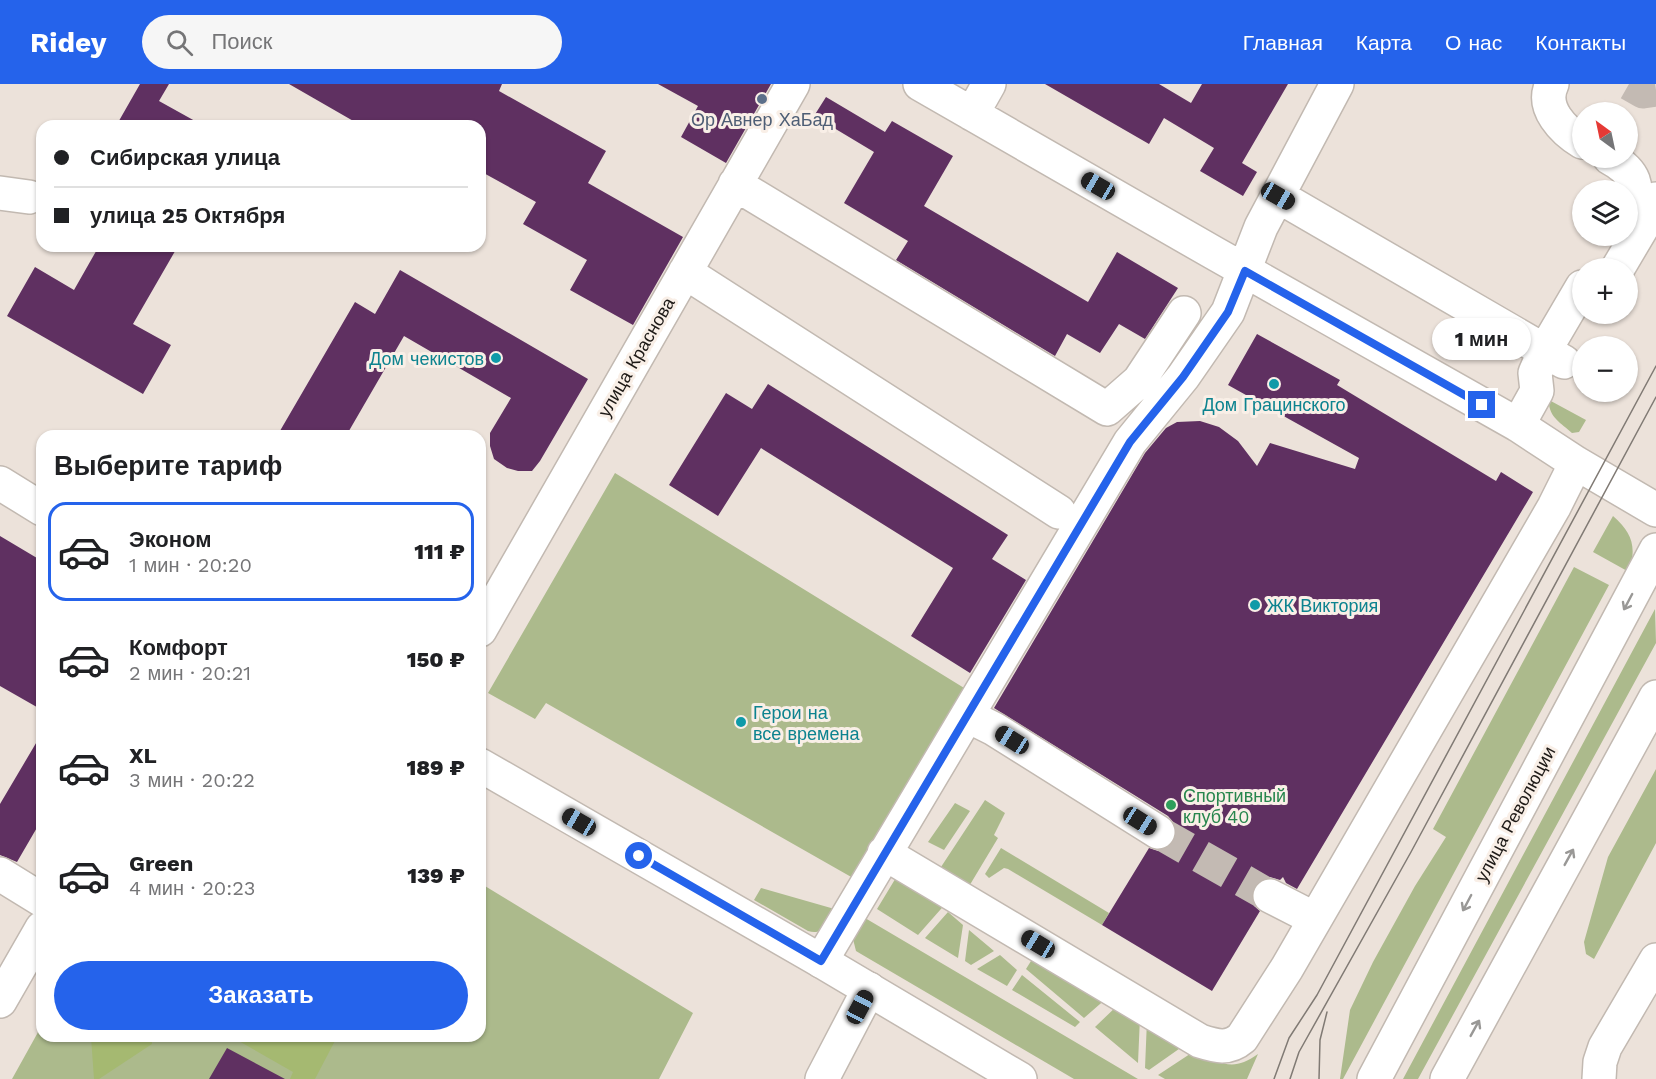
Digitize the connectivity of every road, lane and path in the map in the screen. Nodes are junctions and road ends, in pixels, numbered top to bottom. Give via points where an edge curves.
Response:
1 (793, 84) edge
2 (920, 84) edge
3 (989, 84) edge
4 (1337, 84) edge
5 (1552, 84) edge
6 (1573, 84) edge
7 (1572, 104) edge
8 (972, 114) junction
9 (1572, 135) edge
10 (1638, 152) edge
11 (1656, 177) edge
12 (735, 184) junction
13 (1278, 196) junction
14 (1656, 199) edge
15 (1624, 258) edge
16 (1245, 271) junction
17 (685, 272) junction
18 (1572, 311) edge
19 (1184, 313) dead end
20 (1584, 324) edge
21 (1546, 372) junction
22 (1518, 425) junction
23 (1576, 463) junction
24 (0, 483) edge
25 (36, 505) edge
26 (1656, 510) edge
27 (1059, 512) dead end
28 (1656, 550) edge
29 (486, 620) edge
30 (1656, 697) edge
31 (968, 716) junction
32 (486, 768) edge
33 (1158, 832) tunnel mouth
34 (884, 853) junction
35 (0, 874) edge
36 (36, 896) edge
37 (1270, 896) tunnel mouth
38 (1315, 919) junction
39 (36, 938) edge
40 (1656, 960) edge
41 (821, 961) junction
42 (869, 989) junction
43 (0, 1001) edge
44 (822, 1079) edge
45 (1020, 1079) edge
46 (1374, 1079) edge
47 (1447, 1079) edge
48 (1599, 1079) edge

1 - 12 street, улица Краснова
2 - 8 street
3 - 8 street
4 - 13 street
5 - 9 street via 1552,113
6 - 7 street
8 - 16 street
10 - 11 street via 1647,158
12 - 17 street, улица Краснова
12 - 19 street via 1107,409 1139,381
13 - 16 street via 1261,227
13 - 21 street
14 - 15 street
16 - 22 street
16 - 31 street via 1228,312 1183,377 1130,442
17 - 27 street
17 - 29 street, улица Краснова
18 - 21 street
20 - 21 street
21 - 22 street
22 - 23 street
23 - 26 street
23 - 38 street
24 - 25 street
28 -> 46 street, улица Революции
47 -> 30 street
31 - 33 street
31 - 34 street
32 - 41 street
34 - 38 street via 1200,1041 1220,1047 1242,1038
34 - 41 street
35 - 36 street
37 - 38 street
39 - 43 street
40 - 48 street via 1605,1047
41 - 42 street
42 - 44 street
42 - 45 street

